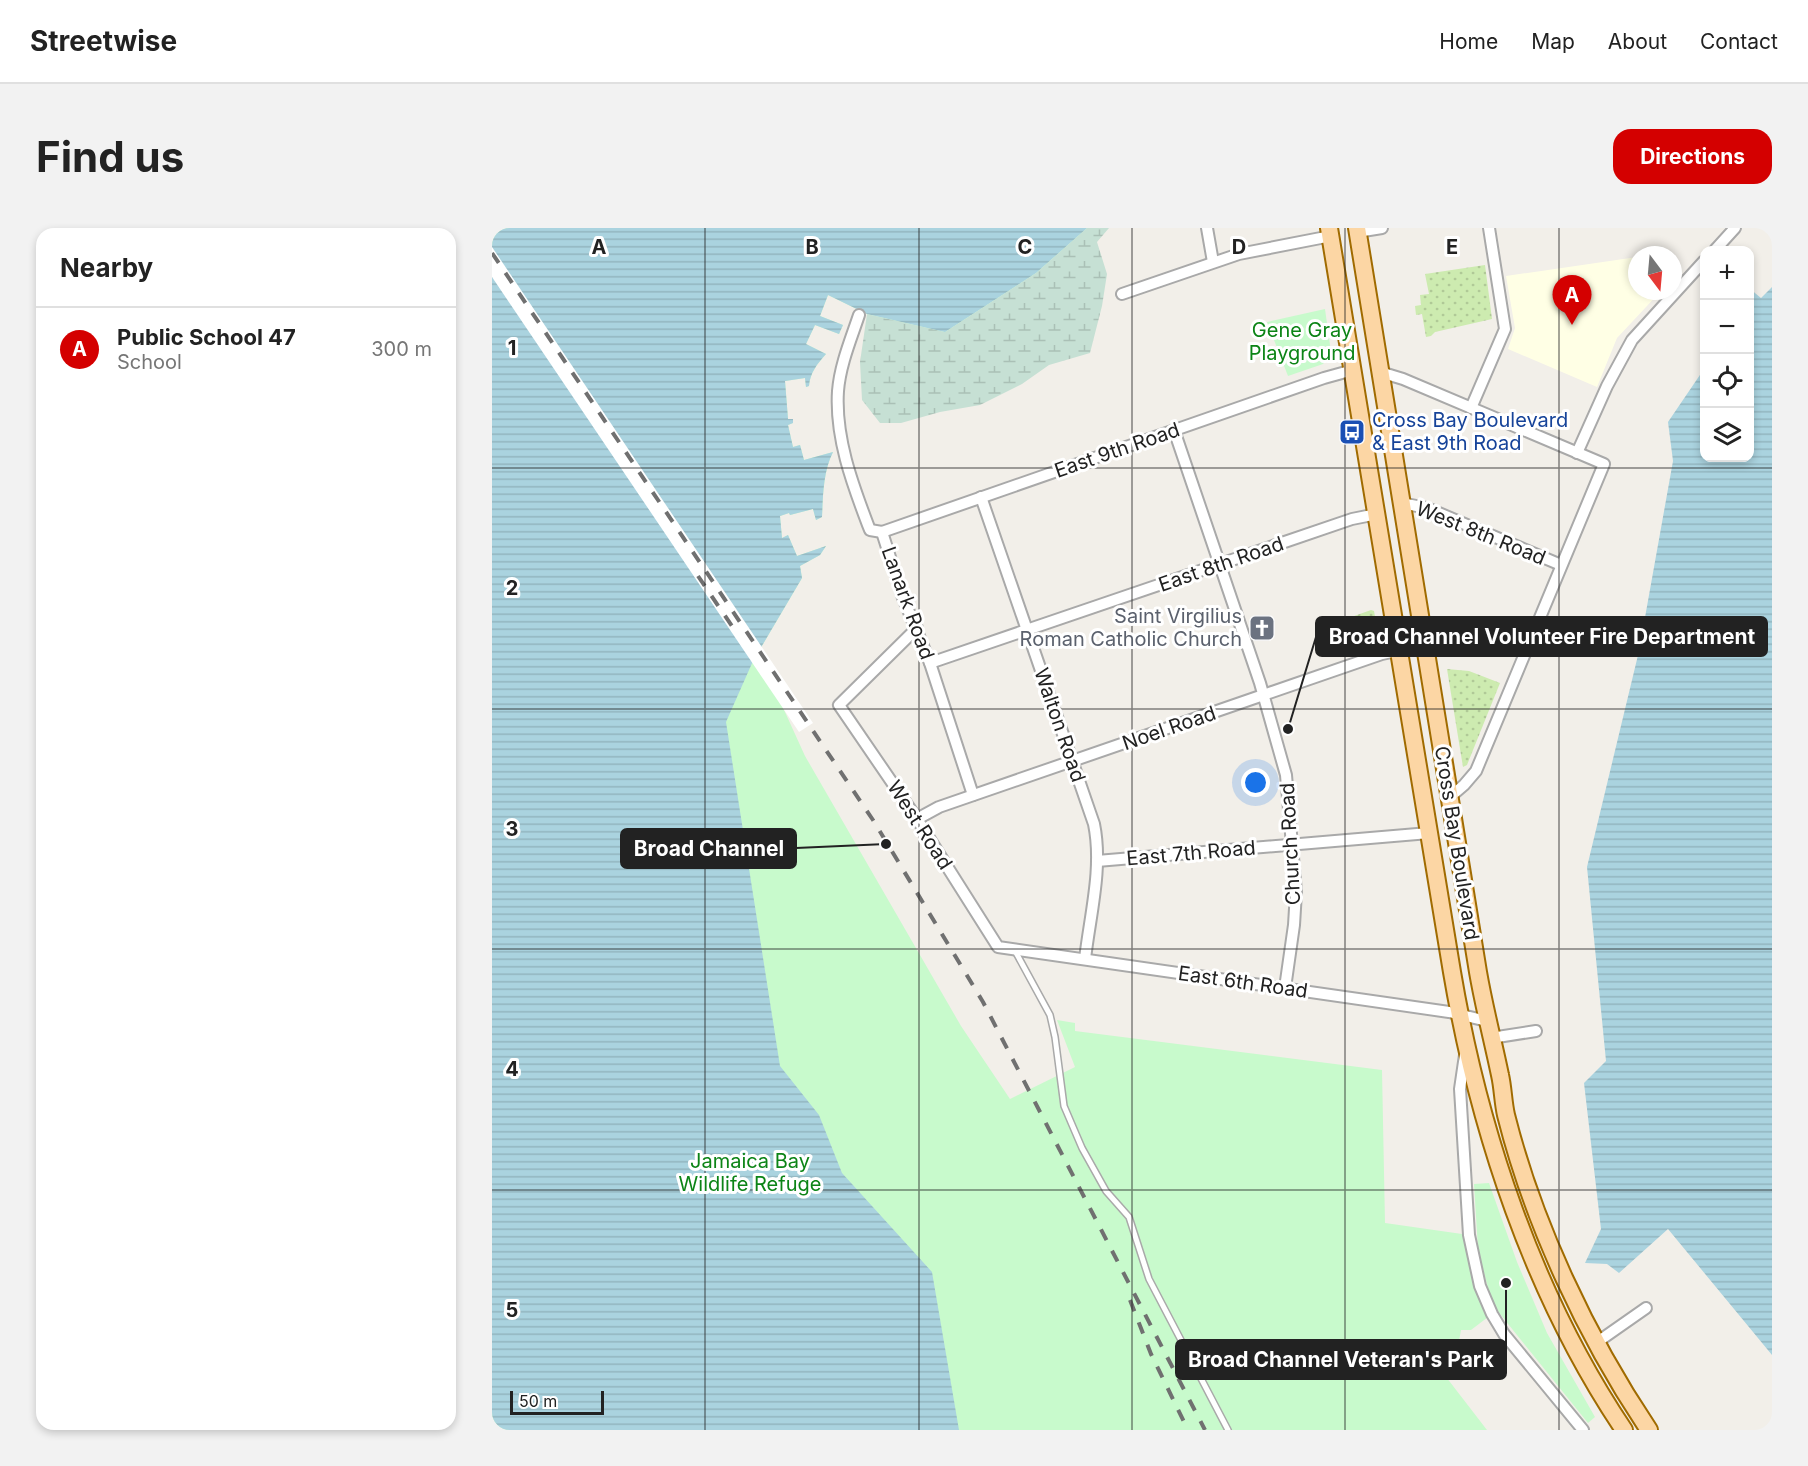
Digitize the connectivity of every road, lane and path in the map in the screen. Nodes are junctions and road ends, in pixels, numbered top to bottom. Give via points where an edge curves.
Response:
1 (1207, 228) edge
2 (1382, 228) edge
3 (1489, 228) edge
4 (1735, 228) edge
5 (1357, 230) edge
6 (1330, 232) edge
7 (1718, 246) edge
8 (1213, 262) junction
9 (1700, 265) edge
10 (1122, 294) dead end
11 (859, 315) dead end
12 (1353, 370) junction
13 (1380, 372) junction
14 (1471, 408) junction
15 (1174, 430) junction
16 (1577, 453) junction
17 (981, 497) junction
18 (1401, 503) junction
19 (1377, 513) junction
20 (882, 532) junction
21 (1220, 564) junction
22 (1561, 565) junction
23 (916, 628) junction
24 (1027, 630) junction
25 (1425, 645) junction
26 (1399, 650) junction
27 (930, 663) junction
28 (1263, 695) junction
29 (1072, 761) junction
30 (973, 795) junction
31 (1450, 797) junction
32 (917, 819) junction
33 (1429, 833) junction
34 (1292, 843) junction
35 (1097, 861) junction
36 (998, 947) joint
37 (1014, 949) junction
38 (1085, 959) junction
39 (1285, 988) junction
40 (1460, 1014) junction
41 (1487, 1021) junction
42 (1536, 1031) dead end
43 (1491, 1038) junction
44 (1466, 1046) junction
45 (1646, 1308) dead end
46 (1596, 1343) junction
47 (1228, 1430) edge
48 (1583, 1430) edge
49 (1624, 1430) edge
50 (1649, 1430) edge

1 - 8 street
2 - 5 street
3 - 14 street via 1505,329
4 - 7 street
5 - 13 main road, Cross Bay Boulevard
6 - 8 street
6 - 12 main road, Cross Bay Boulevard
8 - 10 street
9 - 16 street via 1632,340
11 - 20 street, Lanark Road via 838,389 839,416 846,464 856,495 870,530
12 - 15 street, East 9th Road
12 - 19 main road, Cross Bay Boulevard
13 - 14 street
13 - 18 main road, Cross Bay Boulevard
14 - 16 street
15 - 17 street, East 9th Road
15 - 21 street, Church Road
16 - 22 street via 1604,464
17 - 20 street, East 9th Road
17 - 24 street, Walton Road
18 - 22 street, West 8th Road via 1418,504
18 - 25 main road, Cross Bay Boulevard
19 - 21 street, East 8th Road
19 - 26 main road, Cross Bay Boulevard
20 - 23 street, Lanark Road
21 - 24 street, East 8th Road
21 - 28 street, Church Road
22 - 31 street via 1476,771
23 - 27 street, Lanark Road
23 - 32 street, West Road via 839,705
24 - 27 street, East 8th Road
24 - 29 street, Walton Road
25 - 26 street, Noel Road
25 - 31 main road, Cross Bay Boulevard
26 - 28 street, Noel Road
26 - 33 main road, Cross Bay Boulevard
27 - 30 street, Lanark Road
28 - 29 street, Noel Road
28 - 34 street, Church Road via 1286,775
29 - 30 street, Noel Road
29 - 35 street, Walton Road via 1094,824
30 - 32 street, Noel Road
31 - 41 main road, Cross Bay Boulevard
32 - 36 street, West Road
33 - 34 street, East 7th Road
33 - 40 main road, Cross Bay Boulevard
34 - 35 street, East 7th Road
34 - 39 street, Church Road via 1295,902
35 - 38 street, Walton Road
36 - 37 street, East 6th Road
37 - 38 street, East 6th Road
37 - 47 lane via 1050,1015 1064,1106 1082,1148 1106,1191 1129,1217 1149,1279
38 - 39 street, East 6th Road
39 - 40 street, East 6th Road
40 - 41 street, East 6th Road
40 - 44 main road, Cross Bay Boulevard
41 - 43 main road, Cross Bay Boulevard
42 - 43 street
43 - 46 main road, Cross Bay Boulevard via 1506,1115 1532,1196
44 - 48 street, Cross Bay Boulevard via 1460,1089 1462,1132 1469,1235 1479,1280 1504,1334
44 - 49 main road, Cross Bay Boulevard via 1496,1153 1534,1259 1592,1378
45 - 46 street
46 - 50 main road, Cross Bay Boulevard

